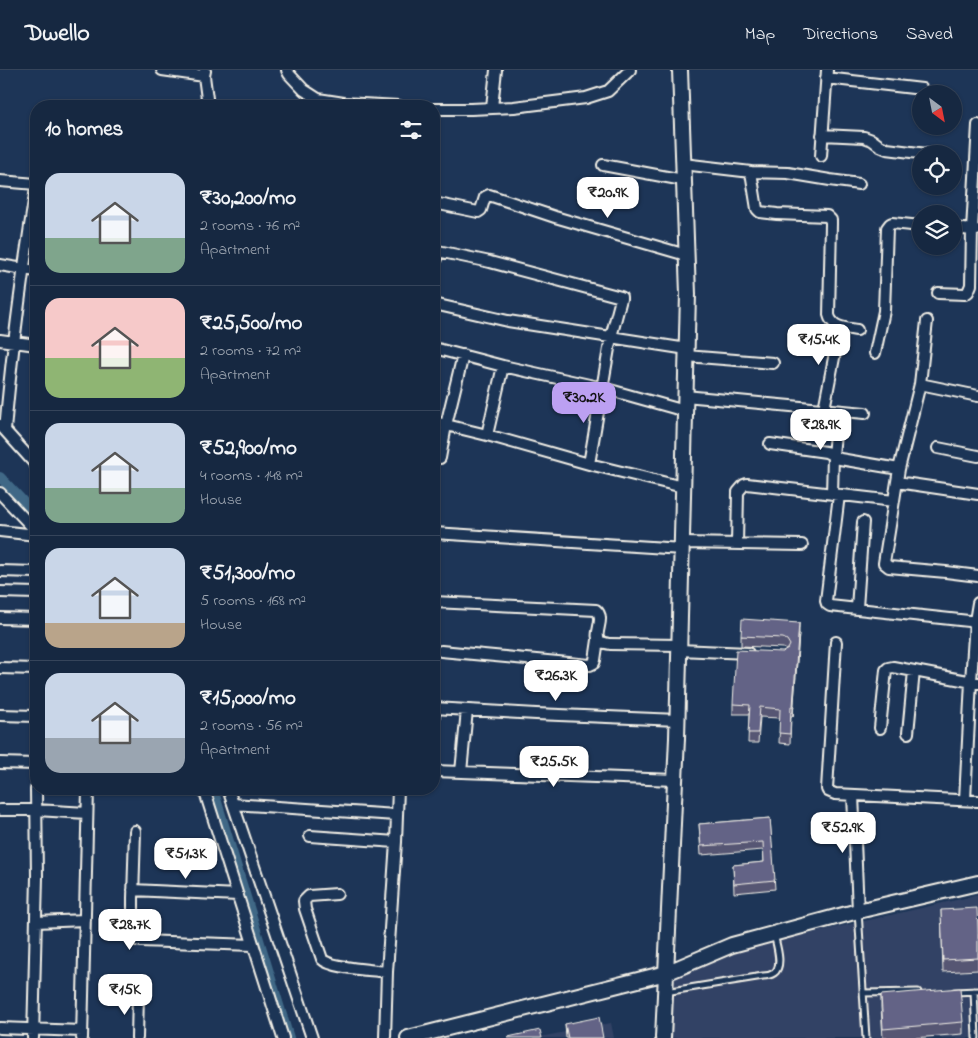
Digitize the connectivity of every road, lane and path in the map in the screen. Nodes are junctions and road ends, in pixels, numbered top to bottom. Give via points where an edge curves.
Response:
1 (162, 70) edge
2 (288, 70) edge
3 (496, 70) edge
4 (630, 70) edge
5 (680, 70) edge
6 (205, 73) edge
7 (826, 74) edge
8 (912, 87) edge
9 (207, 100) edge
10 (324, 100) edge
11 (492, 107) junction
12 (440, 109) edge
13 (978, 125) edge
14 (822, 135) junction
15 (912, 152) edge
16 (821, 156) dead end
17 (683, 164) junction
18 (603, 165) dead end
19 (751, 172) junction
20 (683, 180) junction
21 (0, 181) edge
22 (859, 184) dead end
23 (30, 185) edge
24 (440, 204) edge
25 (30, 224) edge
26 (912, 225) edge
27 (962, 229) edge
28 (975, 230) edge
29 (440, 252) edge
30 (686, 256) junction
31 (0, 265) edge
32 (23, 269) junction
33 (30, 270) edge
34 (938, 293) dead end
35 (440, 305) edge
36 (927, 321) dead end
37 (840, 327) junction
38 (857, 330) dead end
39 (611, 337) junction
40 (0, 340) edge
41 (13, 342) junction
42 (30, 344) edge
43 (440, 349) edge
44 (686, 352) junction
45 (875, 353) dead end
46 (462, 354) junction
47 (773, 363) dead end
48 (503, 366) junction
49 (920, 384) junction
50 (603, 388) junction
51 (685, 396) junction
52 (978, 396) edge
53 (824, 409) junction
54 (837, 411) junction
55 (685, 412) junction
56 (865, 414) dead end
57 (440, 424) edge
58 (446, 425) junction
59 (2, 427) edge
60 (487, 435) junction
61 (770, 444) dead end
62 (938, 448) dead end
63 (833, 456) junction
64 (978, 456) edge
65 (30, 458) edge
66 (440, 458) dead end
67 (589, 464) junction
68 (899, 469) junction
69 (897, 482) junction
70 (683, 487) junction
71 (0, 493) edge
72 (835, 494) junction
73 (978, 494) edge
74 (4, 501) edge
75 (894, 501) junction
76 (863, 522) dead end
77 (30, 527) edge
78 (0, 531) edge
79 (30, 533) edge
80 (440, 533) edge
81 (736, 544) junction
82 (802, 544) dead end
83 (682, 546) junction
84 (0, 571) edge
85 (30, 572) edge
86 (978, 576) edge
87 (0, 592) edge
88 (30, 593) edge
89 (440, 602) edge
90 (978, 603) edge
91 (857, 608) junction
92 (0, 618) edge
93 (30, 619) edge
94 (976, 621) edge
95 (598, 640) junction
96 (836, 642) dead end
97 (679, 647) junction
98 (442, 651) dead end
99 (755, 654) edge
100 (0, 668) edge
101 (30, 669) edge
102 (914, 672) junction
103 (974, 682) edge
104 (440, 708) edge
105 (467, 710) junction
106 (0, 715) edge
107 (30, 716) edge
108 (678, 720) junction
109 (880, 728) dead end
110 (908, 733) dead end
111 (0, 762) edge
112 (30, 764) edge
113 (440, 771) edge
114 (462, 772) junction
115 (675, 780) junction
116 (36, 795) edge
117 (88, 795) edge
118 (206, 795) edge
119 (230, 795) edge
120 (398, 795) edge
121 (853, 795) junction
122 (965, 800) junction
123 (978, 801) edge
124 (233, 804) junction
125 (0, 810) edge
126 (36, 810) junction
127 (87, 813) junction
128 (396, 815) junction
129 (135, 831) dead end
130 (310, 836) dead end
131 (396, 842) junction
132 (978, 884) edge
133 (133, 890) junction
134 (337, 894) dead end
135 (238, 895) junction
136 (858, 911) junction
137 (85, 920) junction
138 (36, 922) junction
139 (774, 934) junction
140 (253, 945) junction
141 (388, 972) junction
142 (666, 973) junction
143 (976, 991) edge
144 (665, 992) junction
145 (927, 992) edge
146 (946, 992) edge
147 (863, 993) junction
148 (138, 994) dead end
149 (0, 1028) edge
150 (33, 1034) edge
151 (82, 1034) edge
152 (137, 1038) edge
153 (283, 1038) edge
154 (312, 1038) edge
155 (385, 1038) edge
156 (408, 1038) edge
157 (663, 1038) edge
158 (866, 1038) edge
159 (976, 1038) edge

1 - 6 street
2 - 10 street via 304,90
3 - 11 street
4 - 11 street via 608,91 586,98
5 - 17 main road
6 - 9 street
7 - 8 street
7 - 14 street
11 - 12 street
13 - 28 street
14 - 15 street via 864,137 887,149
14 - 16 street
17 - 19 street
17 - 20 main road
18 - 20 street
19 - 22 street via 788,173
19 - 37 street via 759,211 827,216 831,220 829,315 831,322
20 - 30 main road
21 - 23 street
24 - 30 street via 478,212 489,195
25 - 32 street
26 - 45 street via 890,224 887,228 884,311
27 - 28 street
28 - 34 street via 970,290 965,294
29 - 39 street via 620,296 622,299
30 - 44 main road
31 - 32 street
32 - 33 street
32 - 41 street
35 - 39 street via 508,321
36 - 49 street
37 - 38 street
37 - 53 street
39 - 44 street
39 - 50 street
40 - 41 street
41 - 42 street
41 - 59 street
43 - 46 street
44 - 47 street
44 - 51 main road
46 - 48 street
46 - 58 street
48 - 50 street
48 - 60 street
49 - 52 street
49 - 68 street
50 - 55 street
50 - 67 street
51 - 53 street
51 - 55 main road
53 - 54 street
54 - 56 street
54 - 63 street
55 - 70 main road
57 - 58 street
58 - 60 street
58 - 66 street
59 - 65 street
60 - 67 street
61 - 63 street via 826,452
62 - 64 street
63 - 68 street
63 - 72 street
67 - 70 street
68 - 69 street
69 - 73 street
69 - 75 street
70 - 83 main road
71 - 74 street
72 - 75 street
72 - 81 street via 744,485 738,492
72 - 91 street via 826,601 830,606
74 - 77 street
75 - 86 street via 885,565
76 - 91 street
78 - 79 street
80 - 83 street
81 - 82 street
81 - 83 street
83 - 97 main road
84 - 85 street
87 - 88 street
89 - 95 street via 596,610 600,617
90 - 94 street
91 - 94 street
92 - 93 street
94 - 103 street
95 - 97 street via 610,644
95 - 98 street via 595,660 590,665
96 - 121 street via 826,788 831,793
97 - 99 street
97 - 108 main road
100 - 101 street
102 - 103 street
102 - 109 street via 893,667 886,670
102 - 110 street
103 - 122 street
104 - 105 street
105 - 108 street
105 - 114 street
106 - 107 street
108 - 115 main road
111 - 112 street
113 - 114 street
114 - 115 street
115 - 142 main road
116 - 126 street
117 - 127 street
118 - 135 street
119 - 124 street
120 - 128 street
121 - 122 street
121 - 136 street
122 - 123 street
124 - 128 street
124 - 154 street
125 - 126 street
126 - 127 street
126 - 138 street
127 - 137 street
128 - 131 street
129 - 133 street
130 - 131 street
131 - 141 street
132 - 136 main road
133 - 135 street
133 - 140 street via 136,940
134 - 141 street via 309,896 304,901 322,958 334,965
135 - 140 street
136 - 139 main road
136 - 147 lane
137 - 138 street
137 - 151 street
138 - 150 street
139 - 142 main road via 732,945
139 - 144 lane via 780,962 774,973
140 - 153 street
141 - 155 street
142 - 144 main road
142 - 156 main road
143 - 146 lane
143 - 159 lane
144 - 157 main road
145 - 147 lane
147 - 158 lane
148 - 152 street
149 - 150 street
150 - 151 street

